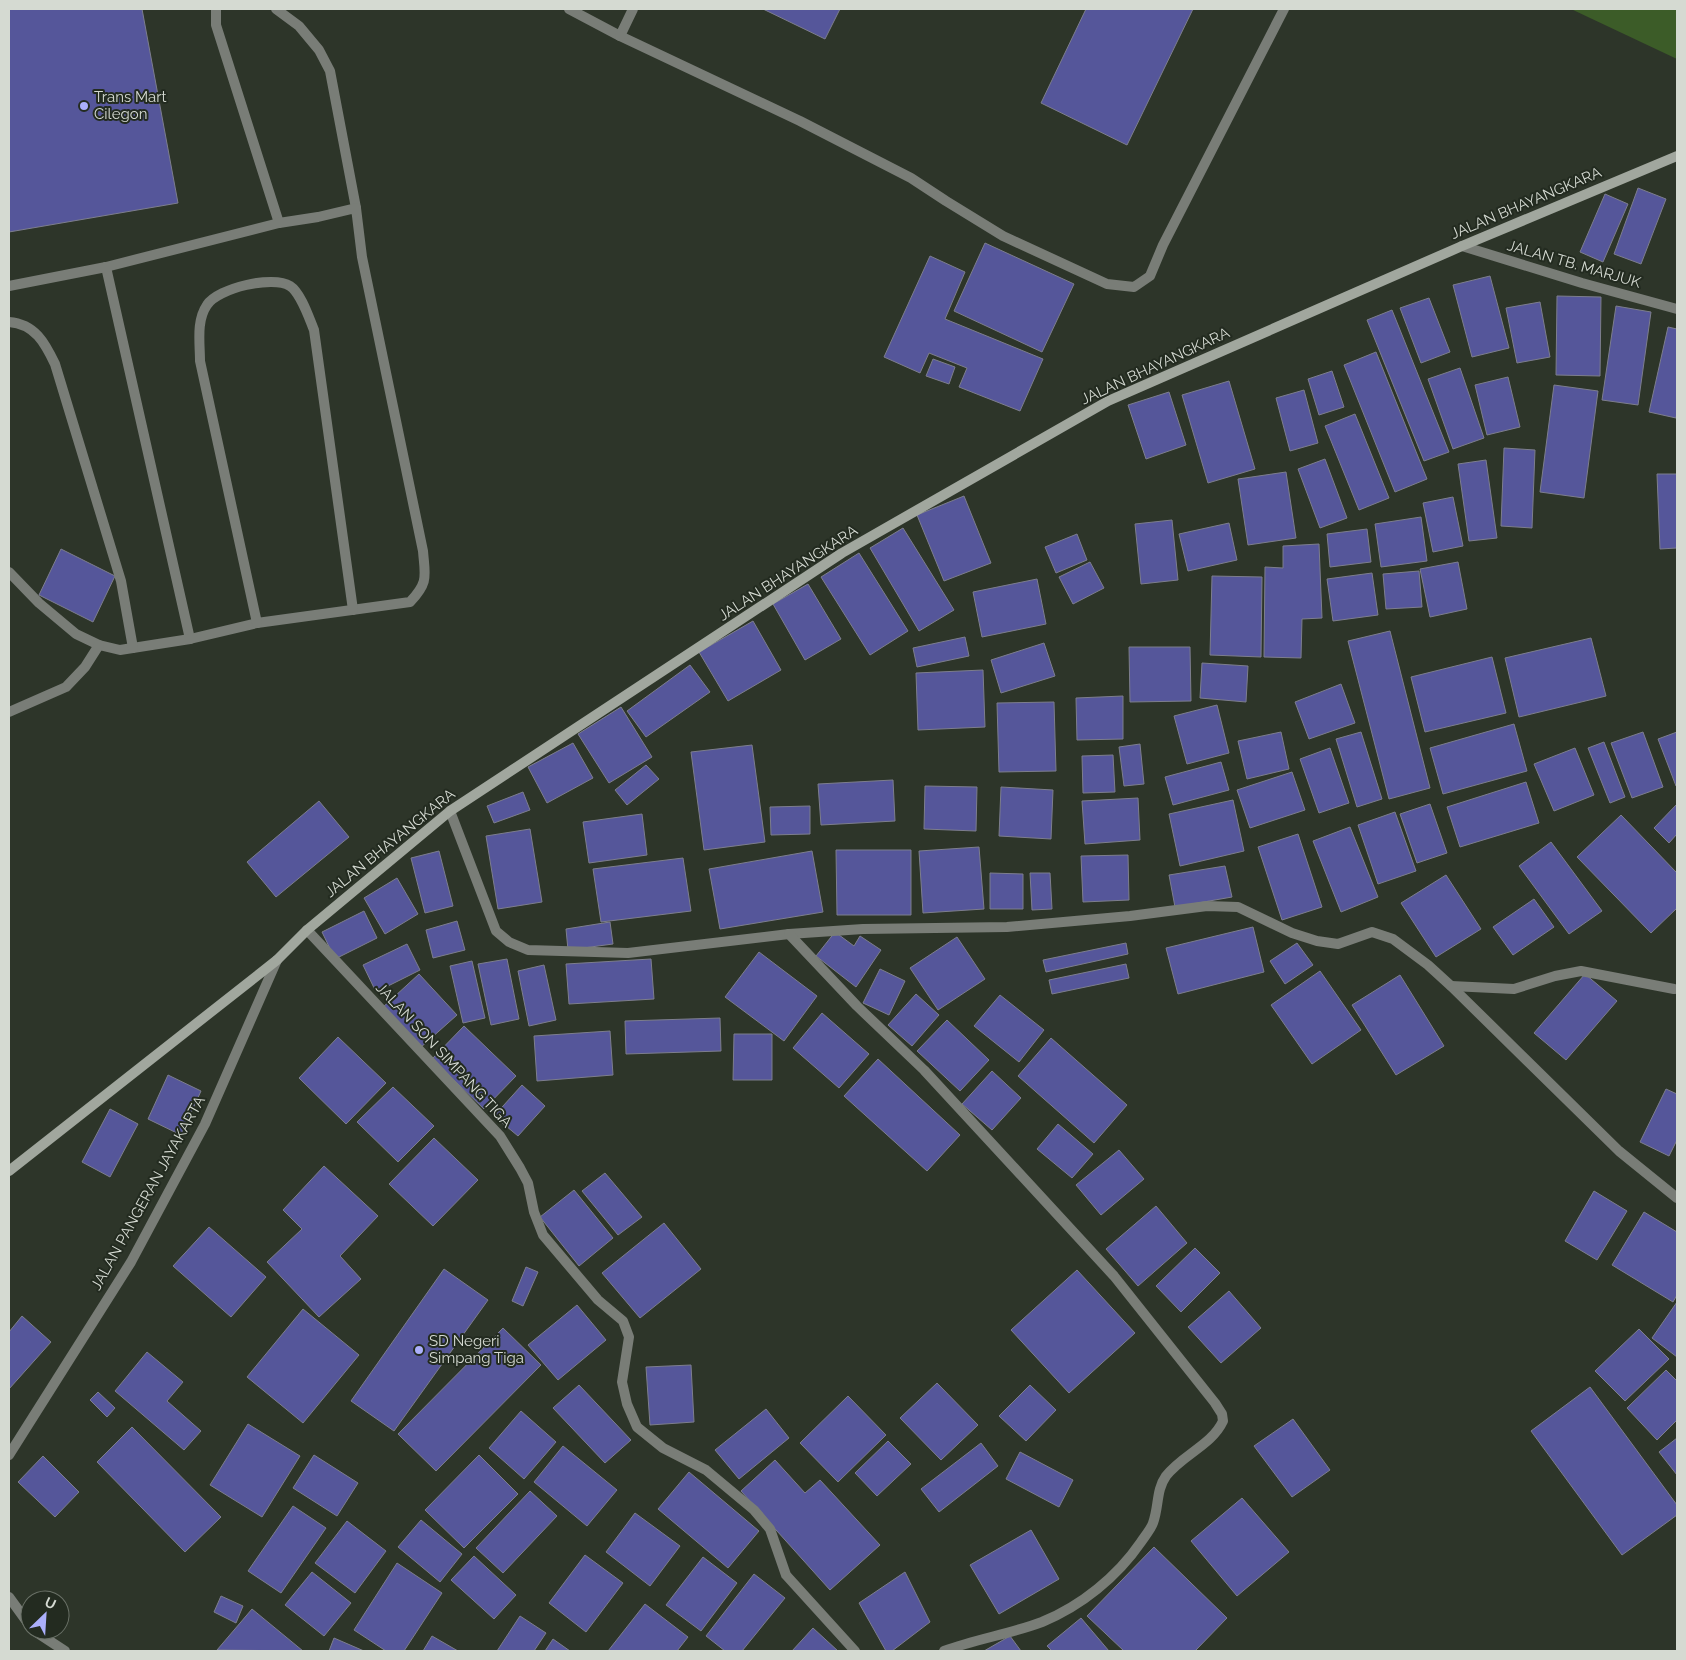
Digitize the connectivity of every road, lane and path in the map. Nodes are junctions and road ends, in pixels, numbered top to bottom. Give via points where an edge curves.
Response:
1 (216, 9) edge
2 (276, 9) edge
3 (569, 9) edge
4 (633, 9) edge
5 (1284, 9) edge
6 (620, 36) junction
7 (1677, 156) edge
8 (356, 208) junction
9 (279, 222) junction
10 (1462, 246) junction
11 (106, 267) junction
12 (9, 286) edge
13 (1677, 310) edge
14 (9, 322) edge
15 (9, 572) edge
16 (353, 610) junction
17 (257, 623) junction
18 (190, 639) junction
19 (99, 645) junction
20 (133, 648) junction
21 (9, 712) edge
22 (450, 811) junction
23 (307, 930) junction
24 (790, 934) junction
25 (277, 960) junction
26 (1451, 986) junction
27 (1674, 989) dead end
28 (9, 1171) edge
29 (1677, 1198) edge
30 (9, 1455) edge
31 (9, 1597) edge
32 (20, 1612) edge
33 (48, 1640) edge
34 (958, 1649) edge
35 (65, 1651) edge
36 (855, 1651) edge
37 (944, 1651) edge

1 - 9 street via 216,25
2 - 8 street via 299,26 319,50 330,71
3 - 6 street
4 - 6 street
5 - 6 street via 1150,276 1134,287 1107,284 1003,236 911,178 800,120
7 - 10 street, JALAN BHAYANGKARA
8 - 9 street
8 - 16 street via 362,257 424,551 425,580 410,602
9 - 11 street
10 - 13 street, JALAN TB. MARJUK
10 - 22 street, JALAN BHAYANGKARA via 1108,402 842,553
11 - 12 street
11 - 18 street
14 - 20 street via 32,329 44,342 55,364 120,581
15 - 19 street via 76,634
16 - 17 street
16 - 17 street via 314,330 300,298 290,286 275,282 250,284 213,299 207,305 199,327 200,361
17 - 18 street
18 - 20 street
19 - 20 street via 120,650
19 - 21 street via 86,667 66,687
22 - 23 street, JALAN BHAYANGKARA
22 - 24 street via 496,931 509,942 528,950 628,953
23 - 25 street, JALAN BHAYANGKARA
23 - 36 street, JALAN SON SIMPANG TIGA via 500,1136 528,1184 543,1235 598,1300 623,1322 629,1337 622,1382 627,1404 638,1426 662,1448 706,1470 754,1510 770,1529 786,1575
24 - 26 street via 862,929 1007,927 1207,906 1238,907 1317,941 1338,944 1372,932 1393,939
24 - 34 street via 857,1006 924,1070 1114,1276 1222,1414 1223,1421 1217,1432 1165,1477 1153,1525 1124,1562 1092,1594 1042,1622
25 - 28 street, JALAN BHAYANGKARA
25 - 30 street, JALAN PANGERAN JAYAKARTA via 205,1124 140,1245
26 - 27 street via 1514,989 1581,971
26 - 29 street via 1619,1151
31 - 32 street
33 - 35 street
34 - 37 street

